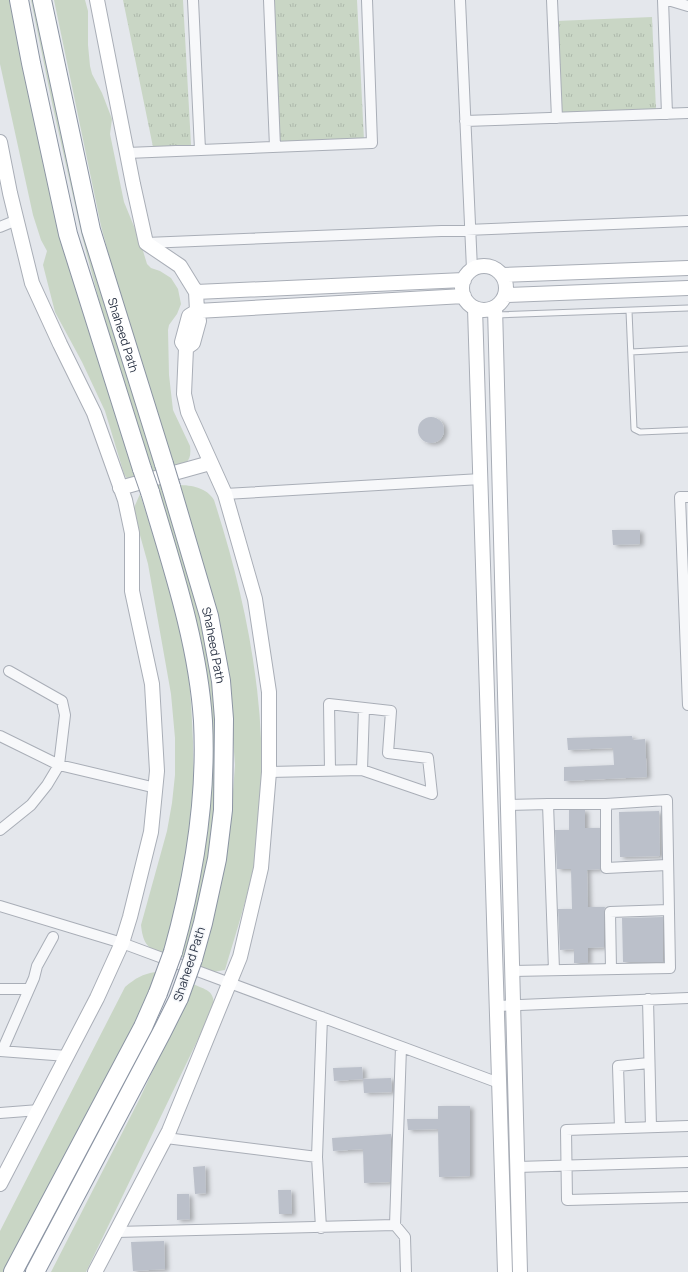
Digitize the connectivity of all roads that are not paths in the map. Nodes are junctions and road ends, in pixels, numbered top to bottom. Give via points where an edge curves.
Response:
1 (19, 0) edge
2 (42, 0) edge
3 (97, 0) edge
4 (193, 0) edge
5 (269, 0) edge
6 (367, 0) edge
7 (460, 0) edge
8 (552, 0) edge
9 (663, 0) edge
10 (668, 0) edge
11 (688, 6) edge
12 (688, 113) edge
13 (667, 114) junction
14 (557, 118) junction
15 (465, 121) junction
16 (0, 142) edge
17 (275, 147) junction
18 (200, 150) junction
19 (127, 153) junction
20 (17, 220) junction
21 (688, 221) edge
22 (0, 227) edge
23 (470, 230) junction
24 (146, 243) junction
25 (688, 268) edge
26 (468, 274) junction
27 (503, 275) junction
28 (688, 288) edge
29 (196, 292) junction
30 (505, 295) junction
31 (464, 296) junction
32 (475, 308) junction
33 (688, 308) edge
34 (629, 310) junction
35 (197, 311) junction
36 (495, 311) junction
37 (688, 349) edge
38 (631, 352) junction
39 (688, 430) edge
40 (210, 463) junction
41 (481, 479) junction
42 (120, 488) junction
43 (225, 494) junction
44 (688, 497) edge
45 (8, 671) dead end
46 (688, 705) edge
47 (364, 708) junction
48 (0, 736) edge
49 (59, 765) junction
50 (330, 770) junction
51 (362, 770) junction
52 (269, 772) junction
53 (156, 788) junction
54 (548, 804) junction
55 (606, 804) junction
56 (507, 805) junction
57 (0, 830) edge
58 (667, 865) junction
59 (0, 906) edge
60 (669, 910) junction
61 (53, 937) dead end
62 (122, 944) junction
63 (611, 969) junction
64 (554, 970) junction
65 (512, 971) junction
66 (229, 983) junction
67 (0, 989) edge
68 (29, 989) junction
69 (688, 998) edge
70 (648, 999) junction
71 (512, 1005) junction
72 (497, 1006) junction
73 (322, 1017) junction
74 (401, 1046) junction
75 (1, 1051) edge
76 (67, 1056) junction
77 (649, 1064) junction
78 (500, 1083) junction
79 (40, 1110) junction
80 (0, 1113) edge
81 (688, 1126) edge
82 (651, 1127) junction
83 (620, 1128) junction
84 (166, 1138) junction
85 (317, 1157) junction
86 (688, 1162) edge
87 (567, 1166) junction
88 (517, 1167) junction
89 (2, 1179) edge
90 (688, 1197) edge
91 (395, 1225) junction
92 (321, 1228) junction
93 (116, 1232) junction
94 (13, 1272) edge
95 (35, 1272) edge
96 (95, 1272) edge
97 (406, 1272) edge
98 (505, 1272) edge
99 (520, 1272) edge

1 - 94 highway, Shaheed Path, bridge via 68,234 150,492 187,620 203,721 203,759 197,842 182,921 158,993 144,1027
2 - 95 highway, Shaheed Path, bridge via 91,230 209,616 221,681 224,719 223,810 216,859 193,959 179,998 162,1032
3 - 19 street
4 - 18 street
5 - 17 street
6 - 17 street via 372,143
7 - 15 street
8 - 14 street
9 - 13 street
10 - 11 street
12 - 13 street
13 - 14 street
14 - 15 street
15 - 23 street
16 - 20 street
17 - 18 street
18 - 19 street
19 - 24 street
20 - 22 street
20 - 42 street via 32,282 94,413
21 - 23 street
23 - 24 street
23 - 26 street
24 - 29 street via 180,266
25 - 27 street
26 - 27 street via 479,266 489,266 496,268
26 - 29 street
26 - 31 street via 462,283
27 - 30 street via 506,282
28 - 30 street
29 - 35 street
30 - 36 street
31 - 32 street
31 - 35 street
32 - 36 street
32 - 41 street
33 - 34 lane
34 - 36 lane
34 - 38 lane
35 - 40 street via 199,320 193,343 186,348 184,394 188,412
36 - 56 street
37 - 38 lane
38 - 39 lane via 634,429 640,432
40 - 42 street
40 - 43 street
41 - 43 street
41 - 72 street
42 - 53 street via 132,533 132,591 152,684
43 - 52 street via 255,599 269,692
44 - 46 street via 680,497
45 - 49 street via 62,701 65,715
47 - 50 street via 329,704
47 - 51 street
47 - 51 street via 391,711 388,753 428,758 432,794
48 - 49 street
49 - 53 street
49 - 57 street via 47,785 30,805
50 - 51 street
50 - 52 street
52 - 66 street via 261,868 240,957
53 - 62 street via 151,832
54 - 55 street
54 - 56 street
54 - 64 street
55 - 58 street via 606,868
55 - 58 street via 667,800
56 - 65 street
58 - 60 street
59 - 62 street
60 - 63 street via 610,912
60 - 63 street via 670,968
61 - 68 street via 37,966
62 - 66 street
62 - 76 street
63 - 64 street
64 - 65 street
65 - 71 street
66 - 73 street
66 - 84 street
67 - 68 street
68 - 75 street
69 - 70 street
70 - 71 street
70 - 77 street
71 - 72 street
71 - 88 street
72 - 78 street
73 - 74 street
73 - 85 street
74 - 78 street
74 - 91 street
75 - 76 street
76 - 79 street
77 - 82 street
77 - 83 street via 618,1066
78 - 98 street
79 - 80 street
79 - 89 street
81 - 82 street
82 - 83 street
83 - 87 street via 566,1130
84 - 85 street
84 - 93 street
85 - 92 street
86 - 87 street
87 - 88 street
87 - 90 street via 568,1200
88 - 99 street
91 - 92 street
91 - 97 street via 405,1237
92 - 93 street
93 - 96 street

